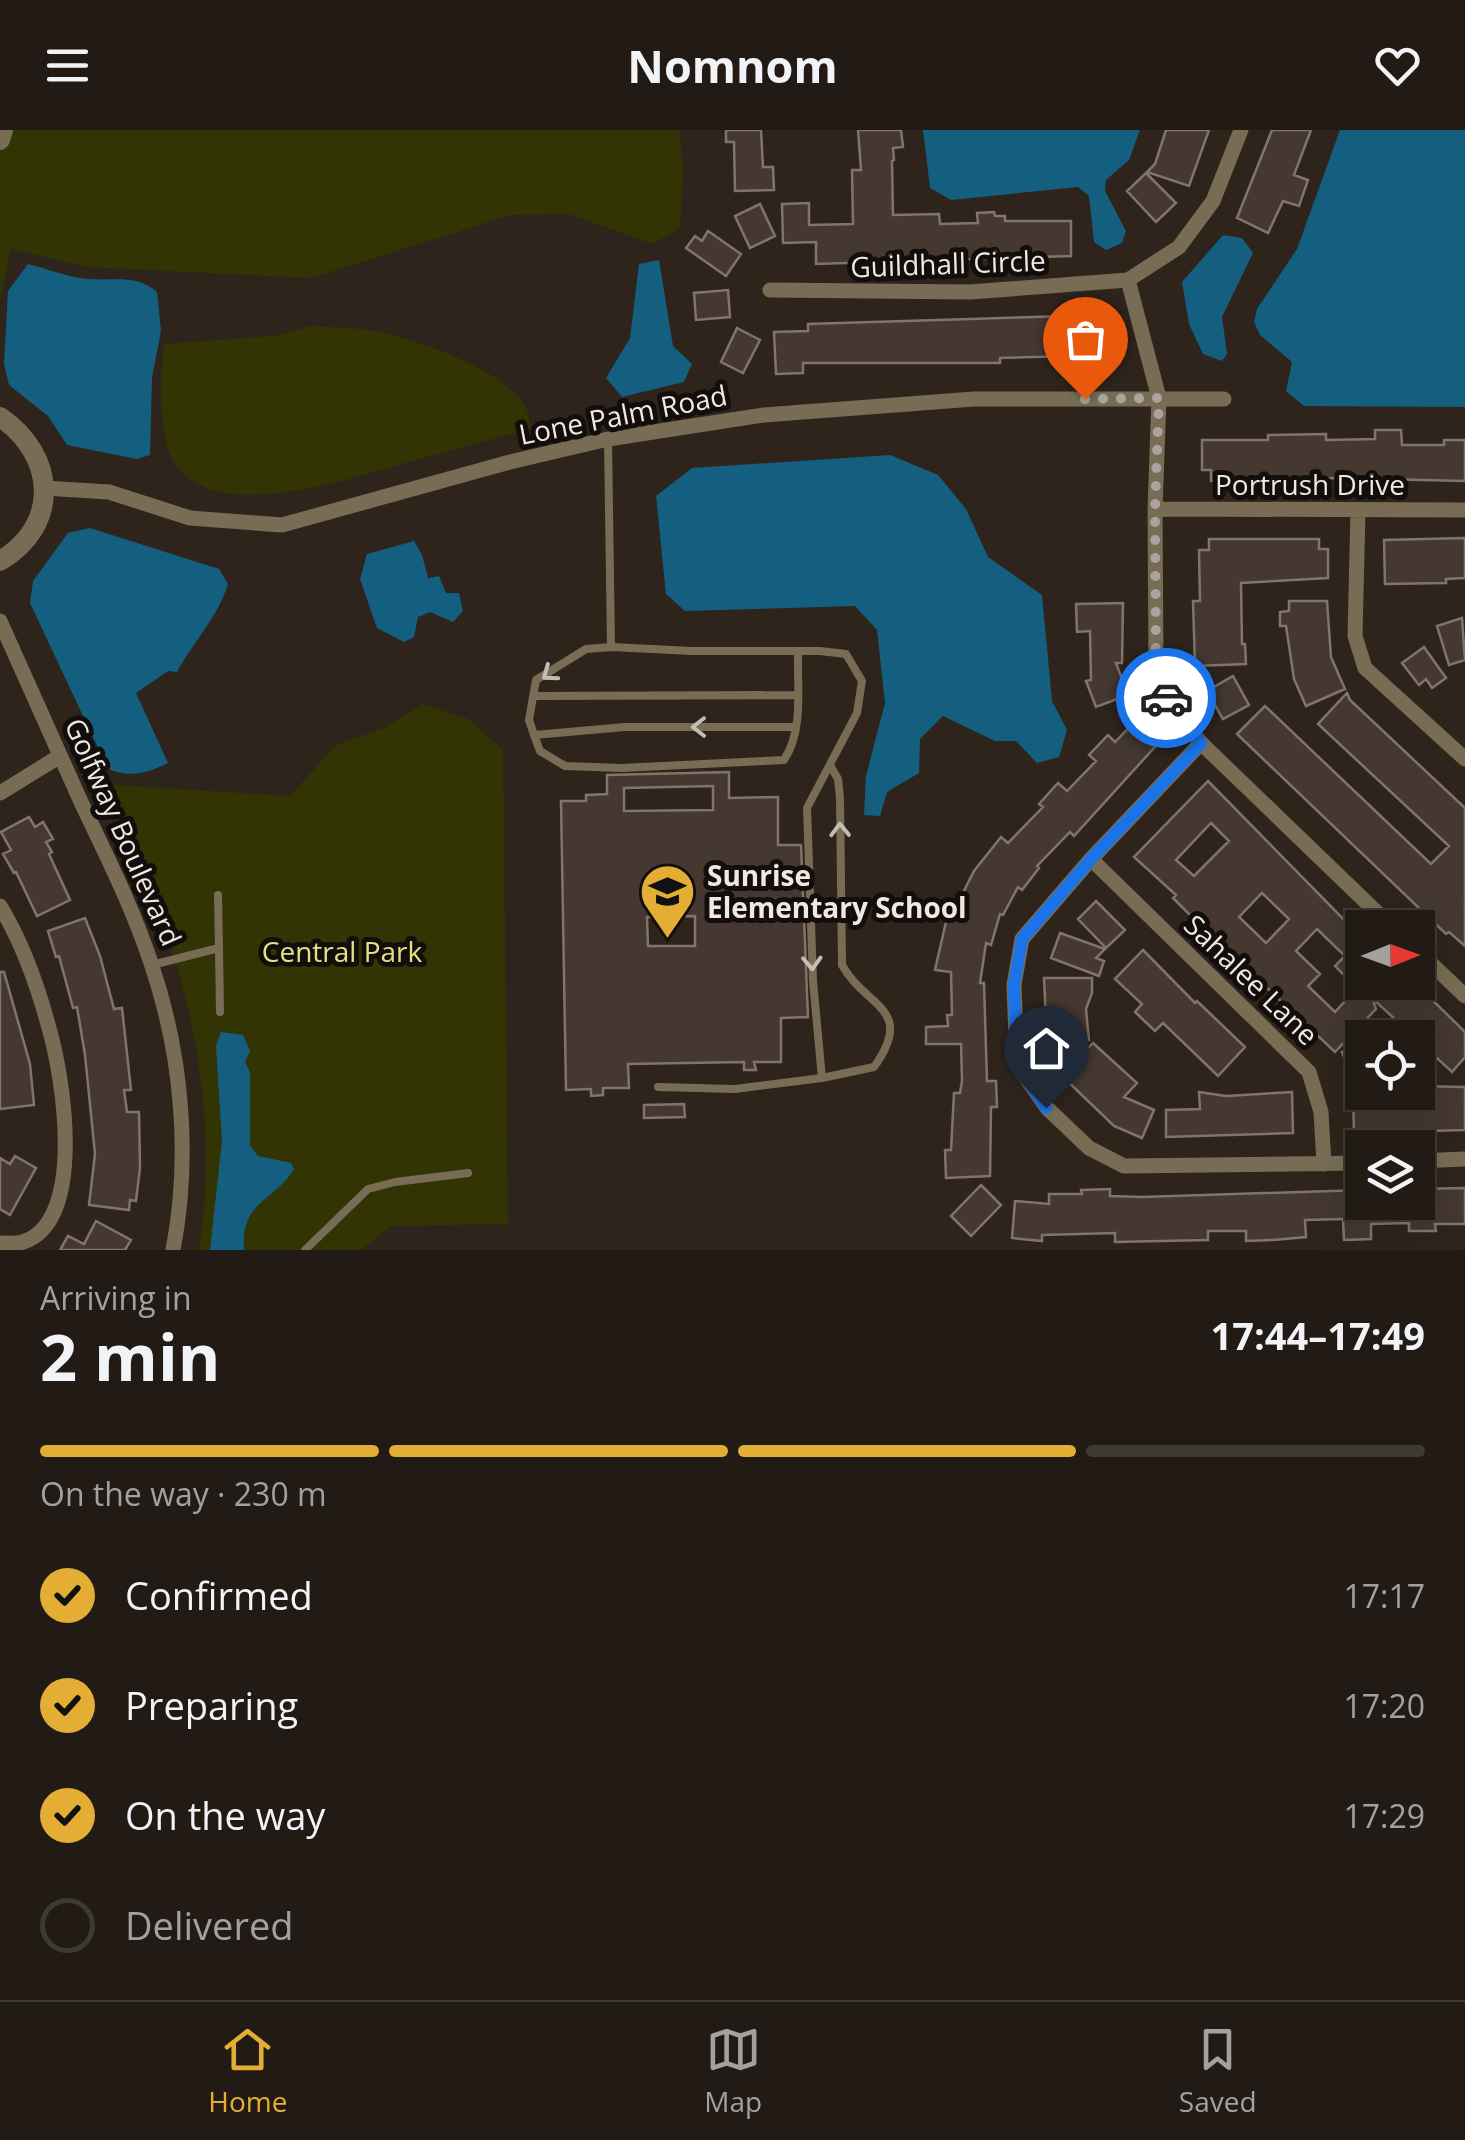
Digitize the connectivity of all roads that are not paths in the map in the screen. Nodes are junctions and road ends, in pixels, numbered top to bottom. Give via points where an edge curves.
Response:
1 (2, 130) edge
2 (1241, 130) edge
3 (0, 140) edge
4 (1128, 280) junction
5 (770, 290) dead end
6 (1159, 398) junction
7 (1224, 399) dead end
8 (0, 418) edge
9 (608, 439) junction
10 (44, 488) junction
11 (1155, 508) junction
12 (1465, 510) edge
13 (1358, 511) junction
14 (0, 561) edge
15 (0, 621) edge
16 (611, 646) junction
17 (798, 652) junction
18 (797, 695) junction
19 (533, 696) junction
20 (796, 727) junction
21 (534, 735) junction
22 (1201, 743) junction
23 (1462, 748) edge
24 (60, 756) junction
25 (830, 767) junction
26 (0, 793) edge
27 (1091, 859) junction
28 (218, 895) dead end
29 (0, 906) edge
30 (1374, 910) edge
31 (218, 948) junction
32 (152, 965) junction
33 (1435, 967) edge
34 (1465, 996) edge
35 (220, 1012) dead end
36 (822, 1078) junction
37 (658, 1087) dead end
38 (1465, 1159) edge
39 (1435, 1160) edge
40 (1345, 1163) edge
41 (1324, 1164) junction
42 (468, 1173) dead end
43 (0, 1243) edge
44 (24, 1246) edge
45 (173, 1250) edge
46 (306, 1250) edge

1 - 3 street
2 - 4 street, Guildhall Circle via 1214,201 1179,247
4 - 5 street, Guildhall Circle via 970,292
4 - 6 street
6 - 7 street, Lone Palm Road
6 - 9 street, Lone Palm Road via 857,406
6 - 11 street
8 - 10 street via 34,450
9 - 10 street, Lone Palm Road via 282,525 190,518 109,492
9 - 16 lane
10 - 14 street via 32,531
11 - 13 street, Portrush Drive
11 - 22 street via 1156,666 1166,700
12 - 13 street, Portrush Drive
13 - 23 street via 1355,636 1365,668
15 - 24 street, Golfway Boulevard
16 - 17 lane
16 -> 19 lane via 586,649 536,680
17 - 18 lane
17 - 25 lane via 846,654 862,681 857,713
18 - 19 lane
18 - 20 lane
19 - 21 lane
20 -> 21 lane
20 - 21 lane via 784,760 622,768 565,766 540,751
22 - 27 street
22 - 30 street
24 - 26 street
24 - 32 street, Golfway Boulevard
25 -> 36 lane via 807,808
36 -> 25 lane via 874,1067 887,1049 891,1026 881,1003 853,985 842,965 840,798
27 - 41 street, Sahalee Lane via 1309,1072 1321,1112
27 - 41 street via 1022,939 1019,954 1014,985 1021,1071 1046,1108 1089,1148 1124,1166
28 - 31 lane
29 - 44 street via 50,1029 64,1116 64,1182 54,1214
31 - 32 lane
31 - 35 lane
32 - 45 street, Golfway Boulevard via 179,1089
33 - 34 street
36 - 37 lane via 735,1089
38 - 39 street
40 - 41 street
42 - 46 lane via 368,1189
43 - 44 street

